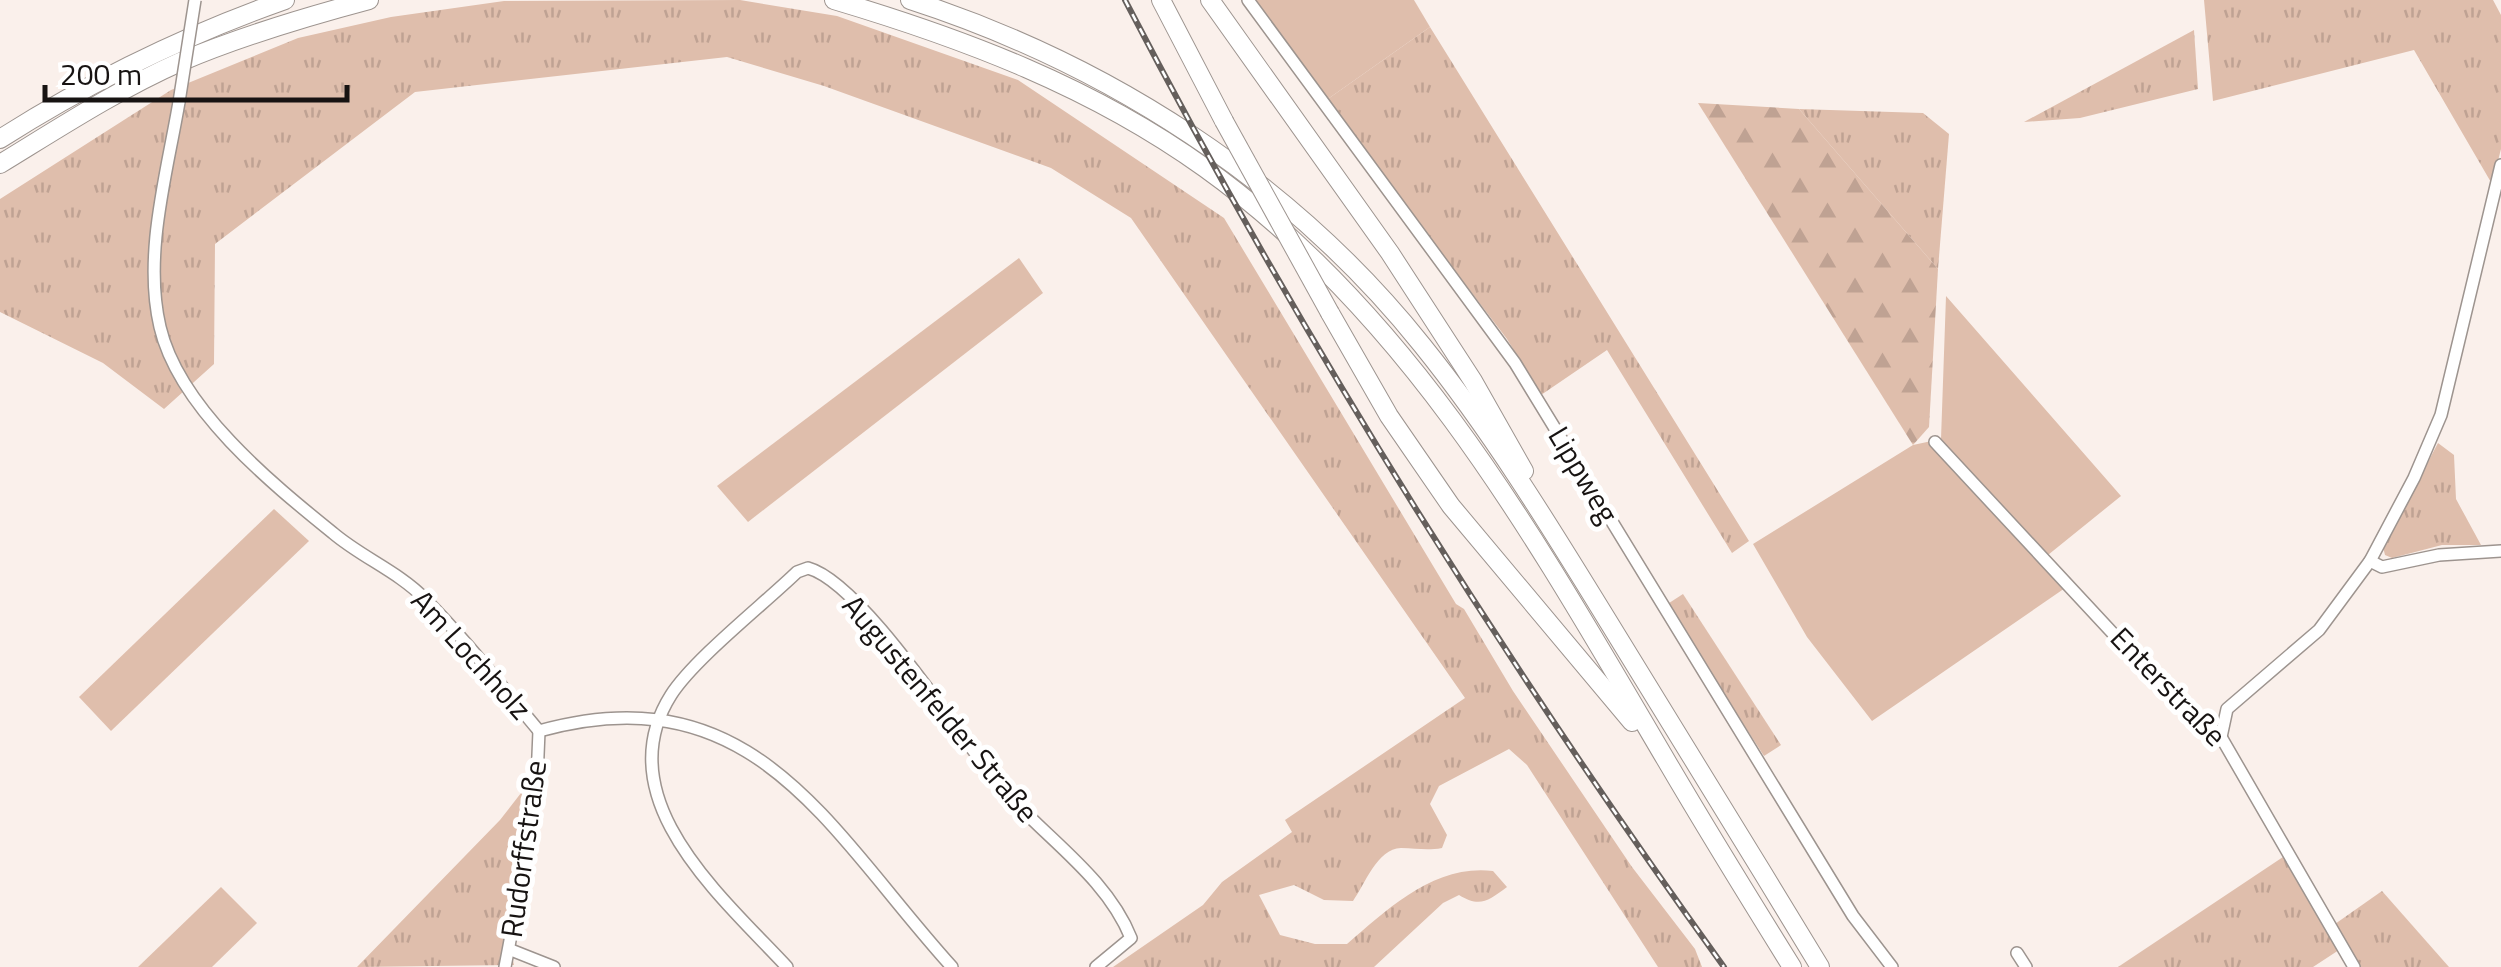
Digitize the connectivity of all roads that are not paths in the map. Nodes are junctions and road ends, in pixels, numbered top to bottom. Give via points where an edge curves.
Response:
1 (194, 0) edge
2 (285, 0) edge
3 (369, 0) edge
4 (834, 0) edge
5 (910, 0) edge
6 (1161, 0) edge
7 (1210, 0) edge
8 (1248, 0) edge
9 (0, 139) edge
10 (0, 164) edge
11 (2501, 165) edge
12 (1935, 442) dead end
13 (1549, 526) junction
14 (2501, 552) edge
15 (2370, 561) junction
16 (662, 717) junction
17 (539, 731) junction
18 (2221, 737) junction
19 (1666, 760) junction
20 (511, 950) junction
21 (2017, 953) dead end
22 (505, 967) edge
23 (554, 967) edge
24 (788, 967) edge
25 (952, 967) edge
26 (1096, 967) edge
27 (1792, 967) edge
28 (1820, 967) edge
29 (1892, 967) edge
30 (2026, 967) edge
31 (2354, 967) edge

1 - 17 street, Am Lochholz, bridge via 157,232 160,328 173,360 224,434 332,533 424,597
2 - 9 highway via 173,42 87,84
3 - 10 highway via 180,62 104,99
4 - 19 highway via 1032,68 1204,167 1276,224 1355,299 1489,468
5 - 13 highway via 1120,89 1285,205 1420,342
6 - 19 highway, bridge via 1389,416 1451,506
7 - 13 highway via 1473,381
8 - 29 street, Lippweg via 1515,363 1834,885
11 - 15 street via 2436,428
12 - 18 street, Enterstraße via 2199,726
13 - 28 highway
14 - 15 street via 2382,566
15 - 18 street via 2319,630 2226,709
16 - 17 street, Am Lochholz via 616,716
16 - 24 street via 654,748 657,792 678,846
16 - 25 street, Am Lochholz via 722,736 790,780
16 - 26 street, Augustenfelder Straße via 677,686 798,572 818,571 896,649 1026,816 1104,892 1131,938
17 - 20 street, Rudorffstraße via 536,803
18 - 31 street, Enterstraße
19 - 27 highway
20 - 22 street, Rudorffstraße
20 - 23 street
21 - 30 street

